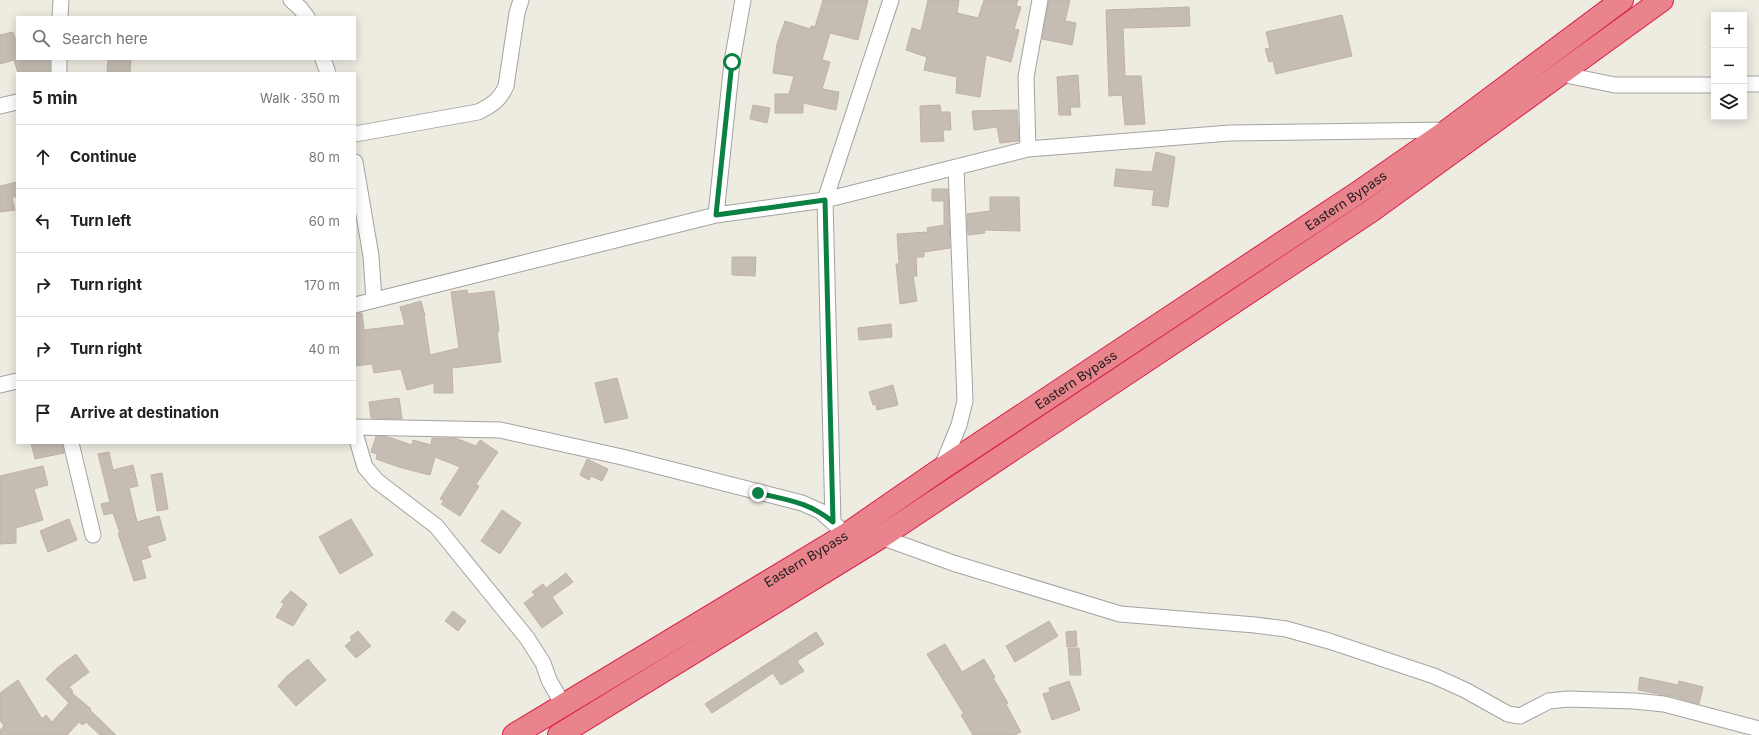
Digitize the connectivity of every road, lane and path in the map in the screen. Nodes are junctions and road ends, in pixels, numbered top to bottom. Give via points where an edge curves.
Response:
1 (61, 0) edge
2 (291, 0) edge
3 (521, 0) edge
4 (743, 0) edge
5 (891, 0) edge
6 (1040, 0) edge
7 (1622, 0) edge
8 (1662, 0) edge
9 (60, 16) edge
10 (306, 16) edge
11 (59, 60) edge
12 (323, 60) edge
13 (59, 72) edge
14 (328, 72) edge
15 (1562, 74) junction
16 (1747, 84) edge
17 (1759, 84) edge
18 (1711, 85) edge
19 (16, 102) edge
20 (0, 106) edge
21 (1448, 130) junction
22 (356, 134) edge
23 (1028, 149) junction
24 (956, 167) junction
25 (356, 168) edge
26 (825, 200) junction
27 (716, 215) junction
28 (374, 300) junction
29 (356, 305) edge
30 (16, 381) edge
31 (0, 385) edge
32 (356, 428) edge
33 (356, 436) edge
34 (71, 444) edge
35 (941, 470) junction
36 (840, 528) junction
37 (93, 535) dead end
38 (881, 537) junction
39 (564, 705) junction
40 (1759, 728) edge
41 (514, 735) edge
42 (558, 735) edge

1 - 9 street
2 - 10 street
3 - 22 street via 506,86 501,97 492,105 478,112
4 - 27 street via 732,62
5 - 26 street
6 - 23 street via 1026,77
7 - 21 highway, Eastern Bypass
8 - 15 highway, Eastern Bypass
11 - 13 street
12 - 14 street
15 - 18 street via 1616,85
15 - 38 highway, Eastern Bypass via 1371,211
16 - 17 street
19 - 20 street
21 - 23 street via 1230,133
21 - 35 highway, Eastern Bypass via 1349,199
23 - 24 street
24 - 26 street
24 - 35 street via 964,401 959,425
25 - 28 street via 371,256
26 - 27 street
26 - 36 street
27 - 28 street
28 - 29 street
30 - 31 street
32 - 36 street via 500,430 622,457 802,503 820,511
33 - 39 street via 365,467 377,481 436,526 527,638
34 - 37 street
35 - 36 highway, Eastern Bypass
36 - 39 highway, Eastern Bypass
38 - 40 street via 953,563 1120,614 1286,629 1329,641 1434,676 1508,714 1520,716 1549,701 1568,699 1634,702 1664,704
38 - 42 highway, Eastern Bypass
39 - 41 highway, Eastern Bypass

